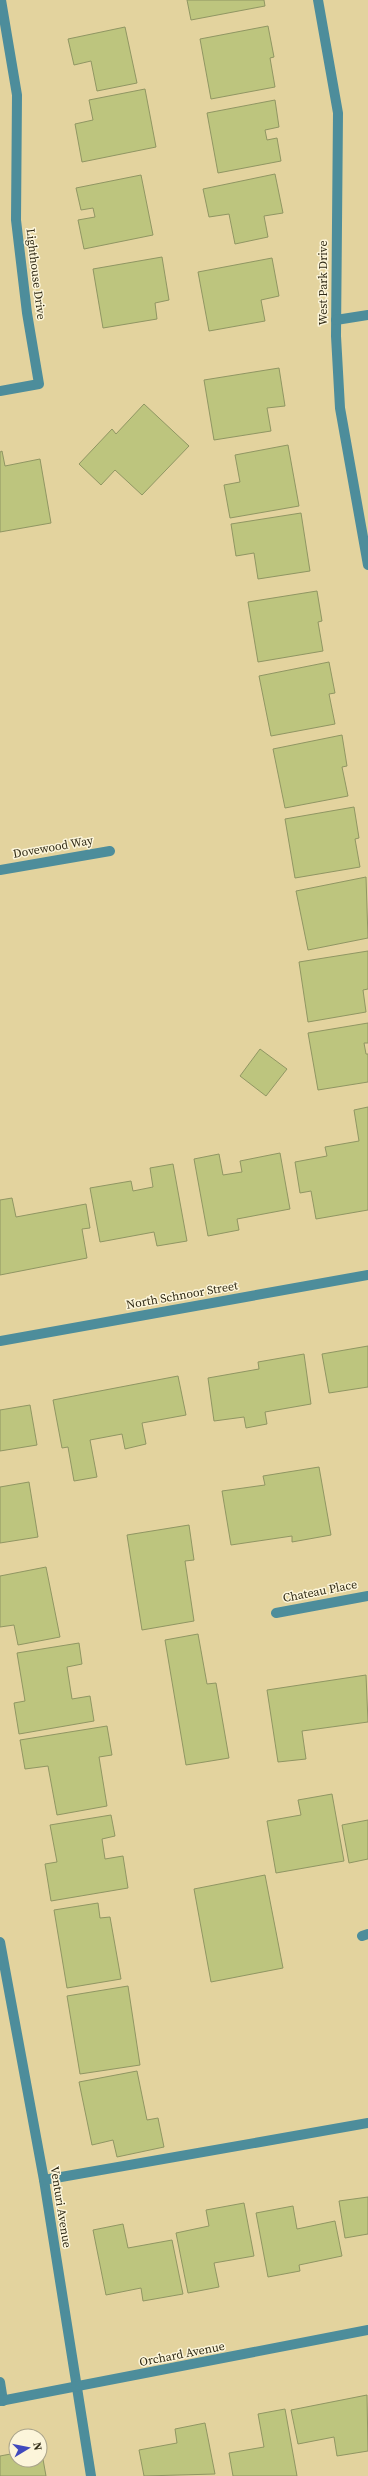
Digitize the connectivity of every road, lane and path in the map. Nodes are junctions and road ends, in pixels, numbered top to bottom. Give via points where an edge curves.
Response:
1 (1, 0) edge
2 (318, 0) edge
3 (3, 25) edge
4 (368, 315) edge
5 (336, 320) junction
6 (0, 391) edge
7 (368, 565) edge
8 (110, 851) dead end
9 (0, 870) edge
10 (368, 1275) edge
11 (0, 1341) edge
12 (368, 1596) edge
13 (276, 1613) dead end
14 (0, 1942) edge
15 (368, 2123) edge
16 (44, 2180) junction
17 (368, 2330) edge
18 (0, 2382) edge
19 (76, 2388) junction
20 (2, 2401) edge
21 (91, 2476) edge

1 - 3 street, Lighthouse Drive
2 - 5 street, West Park Drive via 338,113
3 - 6 street, Lighthouse Drive via 17,95 16,220 39,384
4 - 5 street
5 - 7 street, West Park Drive via 340,408
8 - 9 street, Dovewood Way
10 - 11 street, North Schnoor Street
12 - 13 street, Chateau Place
14 - 16 street, Venturi Avenue
15 - 16 street
16 - 19 street, Venturi Avenue
17 - 19 street, Orchard Avenue
18 - 20 street
19 - 20 street, Orchard Avenue
19 - 21 street, Venturi Avenue

